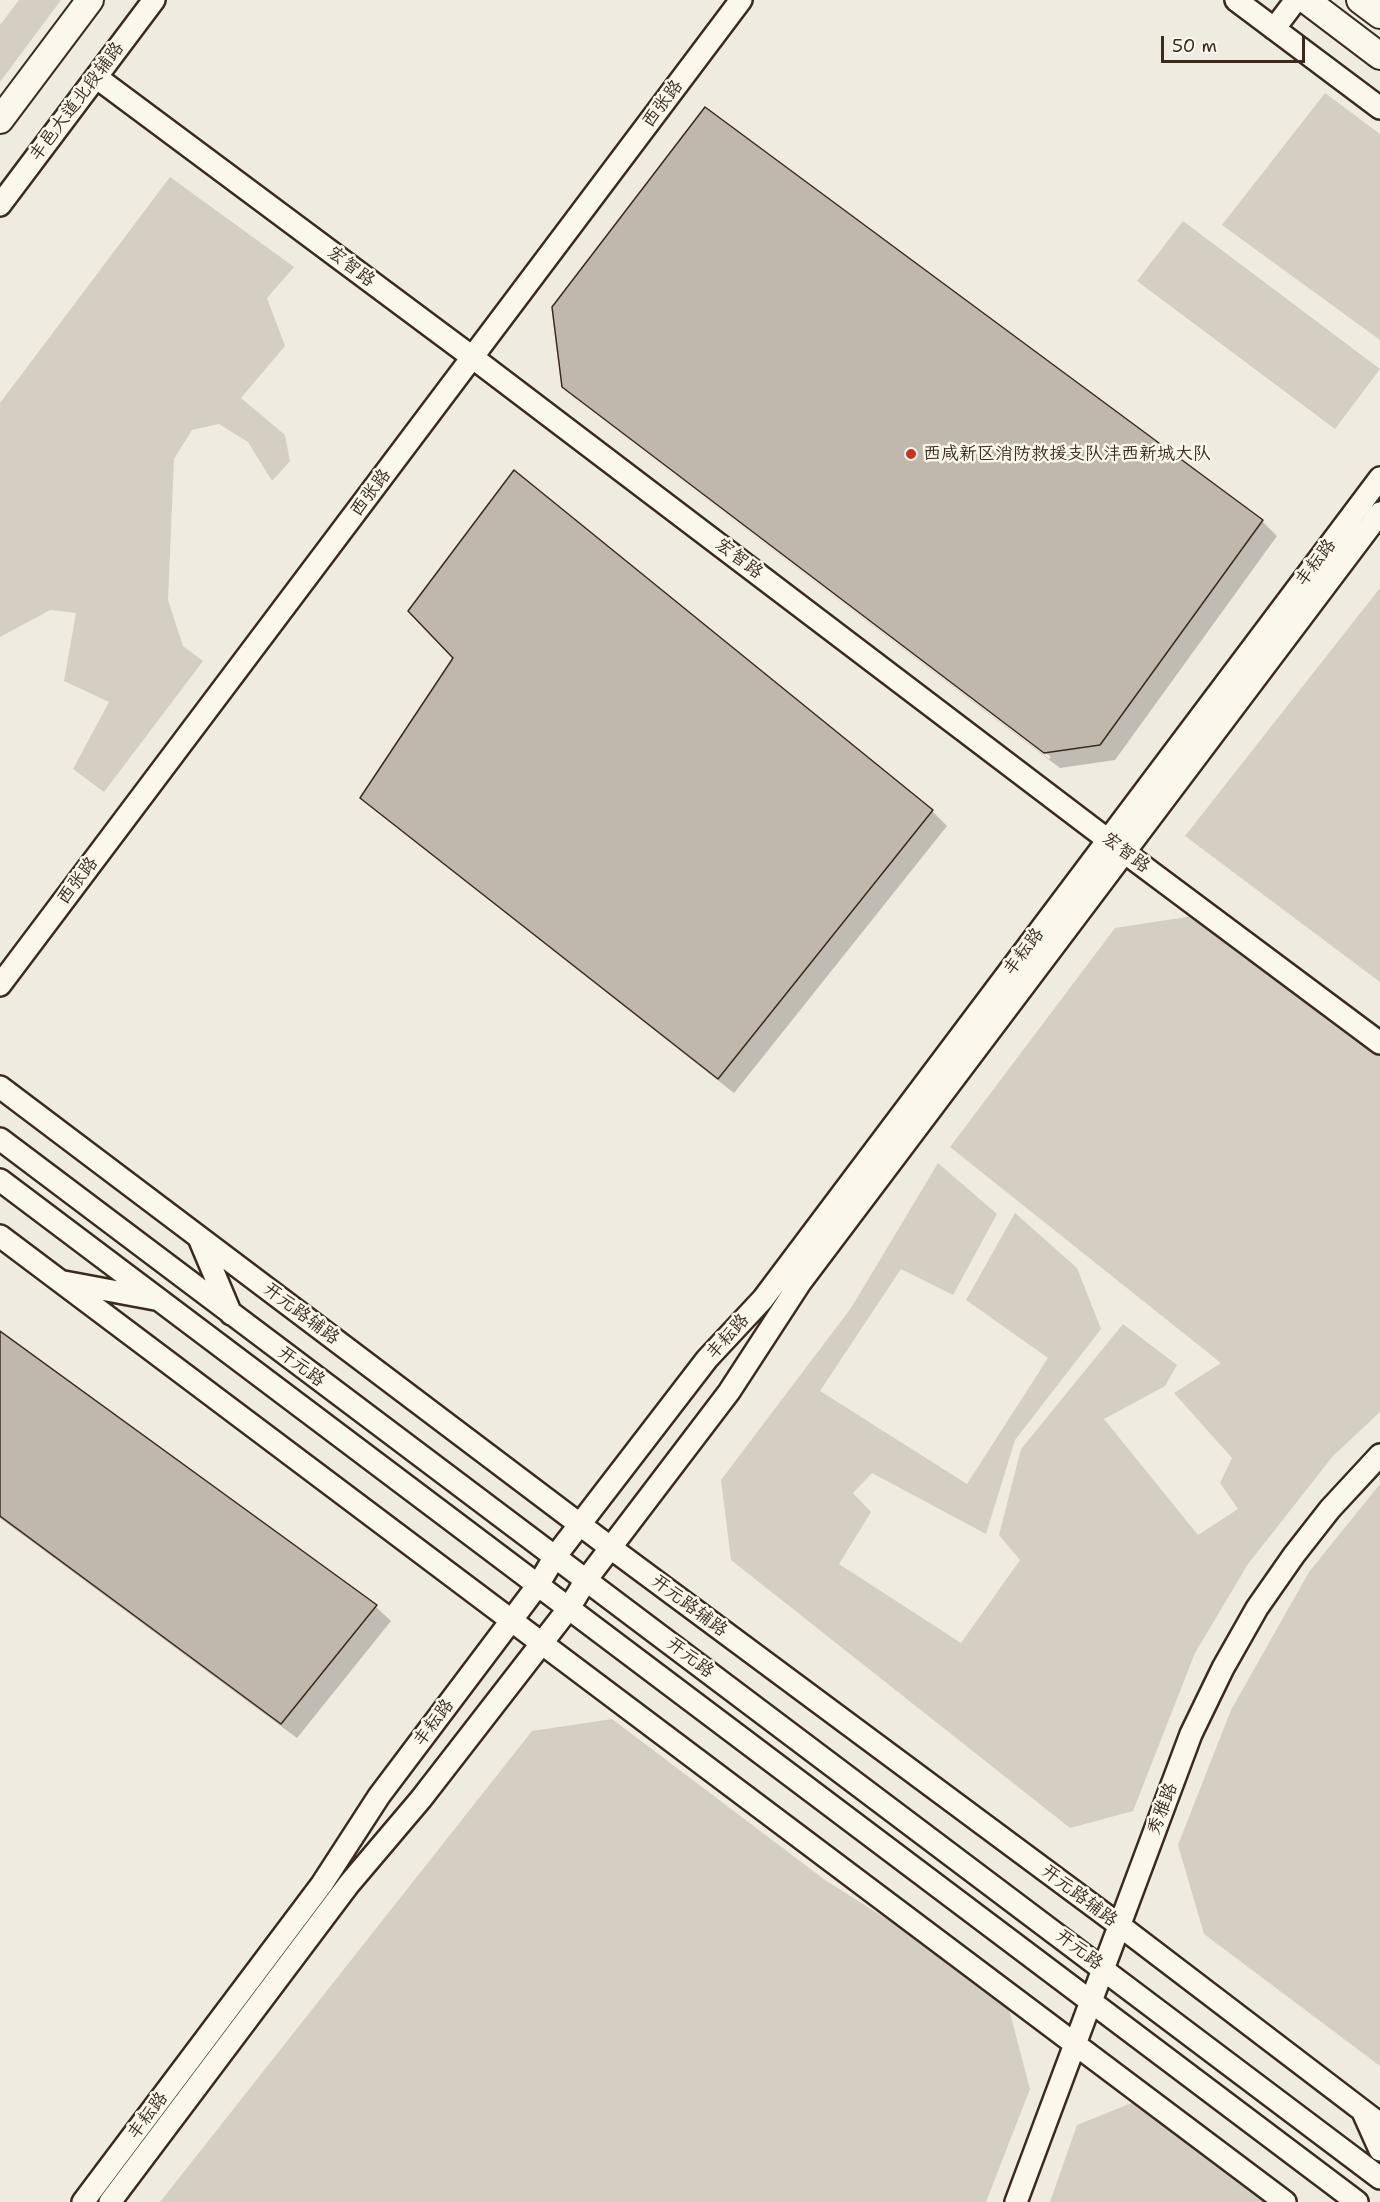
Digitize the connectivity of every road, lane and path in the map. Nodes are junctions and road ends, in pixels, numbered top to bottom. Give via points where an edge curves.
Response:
1 (90, 0) edge
2 (154, 0) edge
3 (741, 0) edge
4 (1236, 0) edge
5 (1296, 0) edge
6 (1306, 0) edge
7 (1360, 0) edge
8 (1380, 15) edge
9 (1274, 29) junction
10 (1380, 56) edge
11 (96, 77) junction
12 (1380, 108) edge
13 (0, 120) edge
14 (0, 205) edge
15 (472, 357) junction
16 (1380, 478) edge
17 (1380, 513) edge
18 (1108, 840) junction
19 (1126, 853) junction
20 (0, 985) edge
21 (1380, 1043) edge
22 (0, 1087) edge
23 (0, 1139) edge
24 (0, 1180) edge
25 (0, 1236) edge
26 (199, 1236) junction
27 (61, 1281) junction
28 (159, 1300) junction
29 (232, 1314) junction
30 (1380, 1455) edge
31 (580, 1524) junction
32 (611, 1548) junction
33 (554, 1558) junction
34 (586, 1580) junction
35 (538, 1585) junction
36 (569, 1608) junction
37 (512, 1620) junction
38 (542, 1643) junction
39 (1119, 1925) junction
40 (1102, 1968) junction
41 (1090, 2000) junction
42 (1074, 2044) junction
43 (1362, 2110) junction
44 (1380, 2124) edge
45 (1380, 2150) edge
46 (1380, 2178) edge
47 (83, 2202) edge
48 (110, 2202) edge
49 (1016, 2202) edge
50 (1285, 2202) edge
51 (1357, 2202) edge

1 - 13 main road
2 - 11 street, 丰邑大道北段辅路
3 - 15 street, 西张路
4 - 9 street
5 - 9 street
6 - 10 main road
7 - 8 main road
9 - 12 street
11 - 14 street, 丰邑大道北段辅路
11 - 15 street, 宏智路
15 - 18 street, 宏智路
15 - 20 street, 西张路
16 - 18 street, 丰耘路
17 - 19 street, 丰耘路
18 - 19 street, 宏智路
18 - 31 street, 丰耘路 via 763,1299 707,1359
19 - 21 street, 宏智路
19 - 32 street, 丰耘路 via 800,1283 729,1392
22 - 26 street, 开元路辅路
23 - 29 street, 开元路
24 - 28 street, 开元路
25 - 27 street
26 - 29 street
26 - 31 street, 开元路辅路
27 - 28 street
27 - 37 street
28 - 35 street, 开元路
29 - 33 street, 开元路
30 - 39 street, 秀雅路 via 1294,1555 1257,1608 1223,1668 1191,1734
31 - 32 street, 开元路辅路
31 - 33 street, 丰耘路
32 - 34 street, 丰耘路
32 - 39 street, 开元路辅路
33 - 34 street, 开元路
33 - 35 street, 丰耘路
34 - 36 street, 丰耘路
34 - 40 street, 开元路
35 - 36 street, 开元路
35 - 37 street, 丰耘路
36 - 38 street, 丰耘路
36 - 41 street, 开元路
37 - 38 street
37 - 47 street, 丰耘路 via 379,1796 322,1884
38 - 42 street
38 - 48 street, 丰耘路 via 422,1799 349,1884
39 - 40 street, 秀雅路
39 - 43 street, 开元路辅路
40 - 41 street, 秀雅路
40 - 46 street, 开元路
41 - 42 street, 秀雅路
41 - 51 street, 开元路
42 - 49 street, 秀雅路
42 - 50 street
43 - 44 street, 开元路辅路
43 - 45 street

